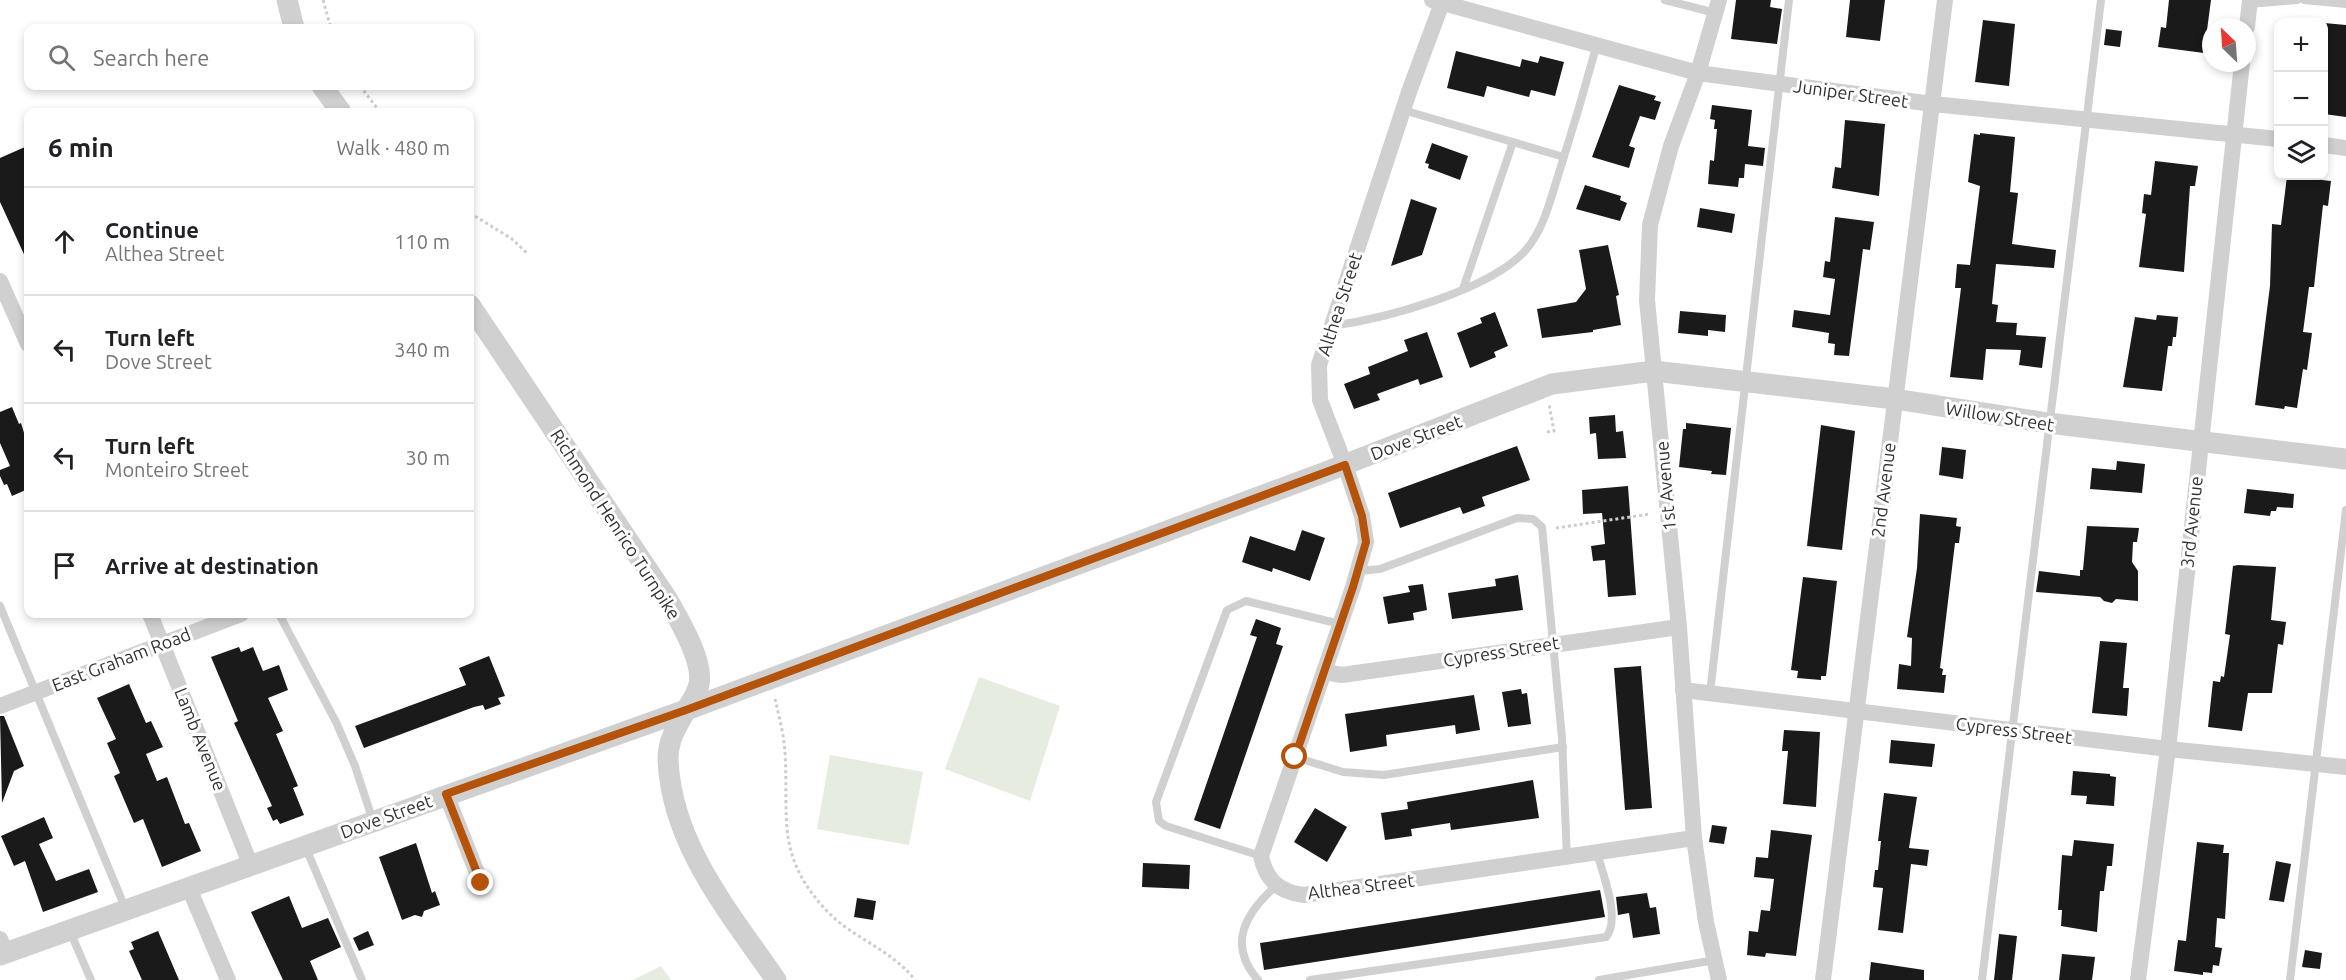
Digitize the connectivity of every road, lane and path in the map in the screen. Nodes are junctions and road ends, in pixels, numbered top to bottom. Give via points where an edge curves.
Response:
1 (287, 0) edge
2 (323, 0) edge
3 (1665, 0) edge
4 (1789, 0) edge
5 (1945, 0) edge
6 (2101, 0) edge
7 (2297, 0) edge
8 (2304, 0) edge
9 (1437, 1) edge
10 (2290, 1) edge
11 (2250, 2) edge
12 (2346, 4) edge
13 (1718, 6) edge
14 (2248, 18) edge
15 (293, 24) edge
16 (330, 24) edge
17 (1597, 44) junction
18 (2241, 72) edge
19 (1698, 73) junction
20 (1777, 83) junction
21 (325, 90) edge
22 (363, 90) edge
23 (1933, 104) junction
24 (338, 108) edge
25 (377, 108) edge
26 (1404, 110) junction
27 (2088, 119) junction
28 (2234, 134) junction
29 (2274, 139) edge
30 (1512, 142) junction
31 (2328, 146) edge
32 (2346, 148) edge
33 (1564, 157) junction
34 (474, 215) edge
35 (526, 253) dead end
36 (0, 281) edge
37 (1463, 289) junction
38 (474, 311) edge
39 (1331, 326) junction
40 (24, 335) edge
41 (1654, 371) junction
42 (1745, 382) junction
43 (1545, 386) junction
44 (1895, 399) junction
45 (2049, 423) junction
46 (1547, 432) dead end
47 (2199, 443) junction
48 (2346, 459) edge
49 (1345, 465) junction
50 (2346, 510) edge
51 (1667, 511) junction
52 (1542, 530) junction
53 (1358, 571) junction
54 (0, 606) edge
55 (152, 618) edge
56 (230, 618) edge
57 (281, 618) edge
58 (1340, 624) junction
59 (1678, 627) junction
60 (163, 642) junction
61 (1553, 643) junction
62 (1324, 672) junction
63 (771, 679) junction
64 (1683, 690) junction
65 (35, 692) junction
66 (1710, 693) junction
67 (0, 706) edge
68 (686, 710) junction
69 (1855, 710) junction
70 (2013, 729) junction
71 (1563, 747) junction
72 (2168, 749) junction
73 (1295, 757) junction
74 (2315, 764) junction
75 (2346, 767) edge
76 (446, 794) junction
77 (373, 821) junction
78 (1694, 838) junction
79 (305, 846) junction
80 (1597, 853) junction
81 (1261, 856) junction
82 (1567, 858) junction
83 (251, 866) junction
84 (481, 883) dead end
85 (1276, 886) junction
86 (189, 888) junction
87 (126, 909) junction
88 (69, 929) junction
89 (2, 949) edge
90 (1715, 960) junction
91 (91, 980) edge
92 (228, 980) edge
93 (362, 980) edge
94 (776, 980) edge
95 (915, 980) edge
96 (1258, 980) edge
97 (1310, 980) edge
98 (1599, 980) edge
99 (1719, 980) edge
100 (1823, 980) edge
101 (1982, 980) edge
102 (2138, 980) edge
103 (2290, 980) edge

1 - 15 street
2 - 16 path
3 - 13 lane
4 - 20 lane
5 - 23 street, 2nd Avenue
6 - 27 lane
7 - 10 lane
8 - 12 lane
9 - 17 street, Juniper Street
9 - 26 street, Althea Street
10 - 11 lane
11 - 14 street
13 - 19 street, 1st Avenue
17 - 19 street, Juniper Street
17 - 33 lane
18 - 28 street, 3rd Avenue
19 - 20 street, Juniper Street
19 - 41 street, 1st Avenue via 1671,146 1650,225 1647,300
20 - 23 street, Juniper Street
20 - 42 lane
21 - 24 street
22 - 25 path
23 - 27 street, Juniper Street
23 - 44 street, 2nd Avenue
26 - 30 lane
26 - 39 street, Althea Street
27 - 28 street, Juniper Street
27 - 45 lane
28 - 29 street, Juniper Street
28 - 47 street, 3rd Avenue
30 - 33 lane
30 - 37 lane
31 - 32 street
33 - 37 lane via 1544,219 1526,250 1498,273
34 - 35 path via 512,239
36 - 40 street
37 - 39 lane via 1365,322
38 - 68 street, Richmond Henrico Turnpike via 675,613 700,676 696,694
39 - 49 street, Althea Street via 1319,365 1320,400
41 - 42 street, Willow Street
41 - 43 street, Dove Street
41 - 51 street, 1st Avenue
42 - 44 street, Willow Street
42 - 66 lane
43 - 46 path via 1554,431
43 - 49 street, Dove Street
44 - 45 street, Willow Street
44 - 69 street, 2nd Avenue
45 - 47 street, Willow Street
45 - 70 lane
47 - 48 street, Willow Street
47 - 72 street, 3rd Avenue
49 - 53 street, Althea Street via 1366,542
49 - 63 street, Dove Street
50 - 74 lane
51 - 52 path
51 - 59 street, 1st Avenue
52 - 53 lane via 1533,519 1517,518 1380,570
52 - 61 lane
53 - 58 street, Althea Street
54 - 65 lane
55 - 60 street, Lamb Avenue
56 - 60 street, East Graham Road
57 - 77 lane via 336,722
58 - 62 street, Althea Street
58 - 81 lane via 1246,601 1227,610 1156,802 1159,821 1166,826
59 - 61 street, Cypress Street
59 - 64 street, 1st Avenue
60 - 65 street, East Graham Road
60 - 83 street, Lamb Avenue
61 - 62 street, Cypress Street via 1342,675
61 - 71 lane
62 - 73 street, Althea Street
63 - 68 street, Dove Street
63 - 95 path via 784,742 785,823 800,872 827,912 887,952
64 - 66 street, Cypress Street
64 - 78 street, 1st Avenue
65 - 67 street, East Graham Road
65 - 87 lane
66 - 69 street, Cypress Street
68 - 76 street, Dove Street
68 - 94 street, Richmond Henrico Turnpike via 675,729 668,758 682,827 712,885
69 - 70 street, Cypress Street
69 - 100 street, 2nd Avenue
70 - 72 street, Cypress Street
70 - 101 lane
71 - 73 lane via 1384,775 1343,772
71 - 82 lane
72 - 74 street, Cypress Street
72 - 102 street, 3rd Avenue
73 - 81 street, Althea Street
74 - 75 street, Cypress Street
74 - 103 lane
76 - 77 street, Dove Street
76 - 84 street
77 - 79 street, Dove Street
78 - 80 street, Althea Street
78 - 90 street, 1st Avenue
79 - 83 street, Dove Street
79 - 93 lane
80 - 82 street, Althea Street
80 - 97 lane via 1610,899 1612,931 1606,937
81 - 85 street via 1265,874
82 - 85 street, Althea Street via 1304,895 1291,894
83 - 86 street, Dove Street
85 - 96 lane via 1257,902 1246,920 1242,938 1242,955
86 - 87 street, Dove Street
86 - 92 street
87 - 88 street, Dove Street
88 - 89 street, Dove Street
88 - 91 lane
90 - 98 lane
90 - 99 street, 1st Avenue

